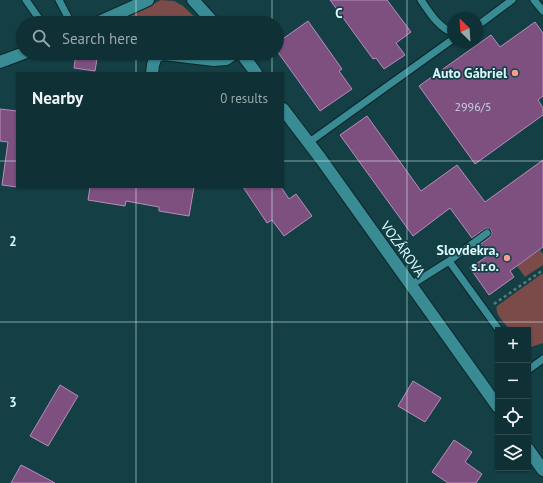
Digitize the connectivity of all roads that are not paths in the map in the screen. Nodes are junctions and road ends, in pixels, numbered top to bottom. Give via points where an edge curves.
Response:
1 (26, 0) edge
2 (59, 0) edge
3 (148, 0) edge
4 (193, 0) edge
5 (421, 0) edge
6 (512, 0) edge
7 (534, 0) edge
8 (543, 11) edge
9 (37, 16) edge
10 (67, 16) edge
11 (113, 16) edge
12 (208, 16) edge
13 (483, 22) edge
14 (447, 30) edge
15 (447, 44) edge
16 (16, 56) edge
17 (155, 60) edge
18 (246, 60) edge
19 (0, 62) edge
20 (152, 72) edge
21 (255, 72) edge
22 (284, 110) edge
23 (308, 143) junction
24 (487, 233) dead end
25 (449, 262) junction
26 (411, 285) junction
27 (497, 327) edge
28 (543, 360) edge
29 (531, 368) edge
30 (494, 394) edge
31 (531, 453) edge
32 (543, 470) edge

1 - 9 lane
2 - 10 lane
3 - 11 street
4 - 12 street
5 - 14 lane via 437,22
6 - 13 lane
7 - 8 lane
15 - 23 lane
16 - 19 street
17 - 20 street
18 - 21 street
22 - 23 street, VOZÁROVA
23 - 26 street, VOZÁROVA
24 - 25 lane
25 - 26 lane
25 - 27 lane
26 - 30 street, VOZÁROVA
28 - 29 lane
31 - 32 street

